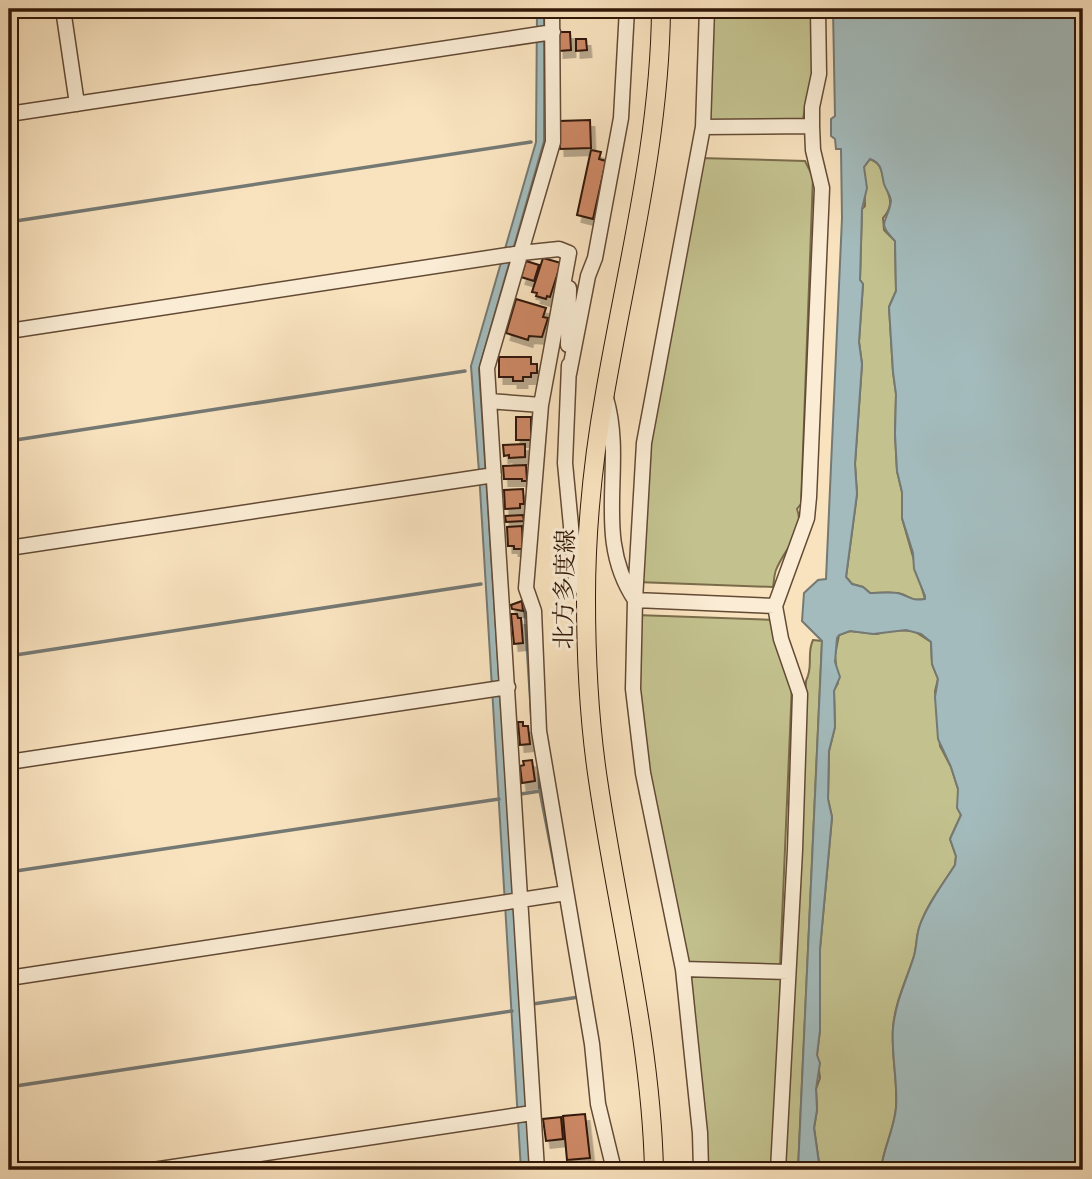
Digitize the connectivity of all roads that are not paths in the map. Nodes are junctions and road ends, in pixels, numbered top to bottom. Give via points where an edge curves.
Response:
1 (63, 9) edge
2 (552, 9) edge
3 (627, 9) edge
4 (661, 9) edge
5 (707, 9) edge
6 (818, 9) edge
7 (545, 33) junction
8 (77, 104) junction
9 (9, 114) edge
10 (812, 126) junction
11 (703, 127) junction
12 (569, 253) junction
13 (512, 254) junction
14 (9, 331) edge
15 (569, 374) junction
16 (605, 394) junction
17 (489, 401) junction
18 (541, 405) junction
19 (487, 476) junction
20 (9, 548) edge
21 (586, 595) junction
22 (635, 600) junction
23 (775, 606) junction
24 (501, 688) junction
25 (9, 762) edge
26 (566, 893) junction
27 (513, 901) junction
28 (683, 969) junction
29 (788, 972) junction
30 (9, 978) edge
31 (526, 1114) junction
32 (9, 1159) edge
33 (10, 1170) edge
34 (153, 1170) edge
35 (537, 1170) edge
36 (614, 1170) edge
37 (654, 1170) edge
38 (701, 1170) edge
39 (778, 1170) edge

1 - 8 street
2 - 7 street
3 - 15 street via 621,118
4 - 16 main road, 北方多度線 via 652,136
5 - 11 street
6 - 10 street via 819,74
7 - 8 street
7 - 13 street via 553,142
8 - 9 street
10 - 11 street
10 - 23 street via 822,188 809,497 807,519
11 - 22 street via 644,443
12 - 13 street via 559,249
12 - 15 street
12 - 18 street
13 - 14 street
13 - 17 street via 487,368
15 - 21 street via 565,463 576,579
16 - 21 main road, 北方多度線 via 590,512
16 - 22 street via 612,421 612,541 623,582
17 - 18 street
17 - 19 street
18 - 26 street via 526,588 534,611 539,732
19 - 20 street
19 - 24 street via 502,628
21 - 37 main road, 北方多度線 via 590,718 629,948 650,1102
22 - 23 street
22 - 28 street via 633,689 643,773
23 - 29 street via 800,694
24 - 25 street
24 - 27 street
26 - 27 street
26 - 36 street via 598,1104
27 - 30 street
27 - 31 street
28 - 29 street
28 - 38 street
29 - 39 street
31 - 34 street
31 - 35 street
32 - 33 main road

